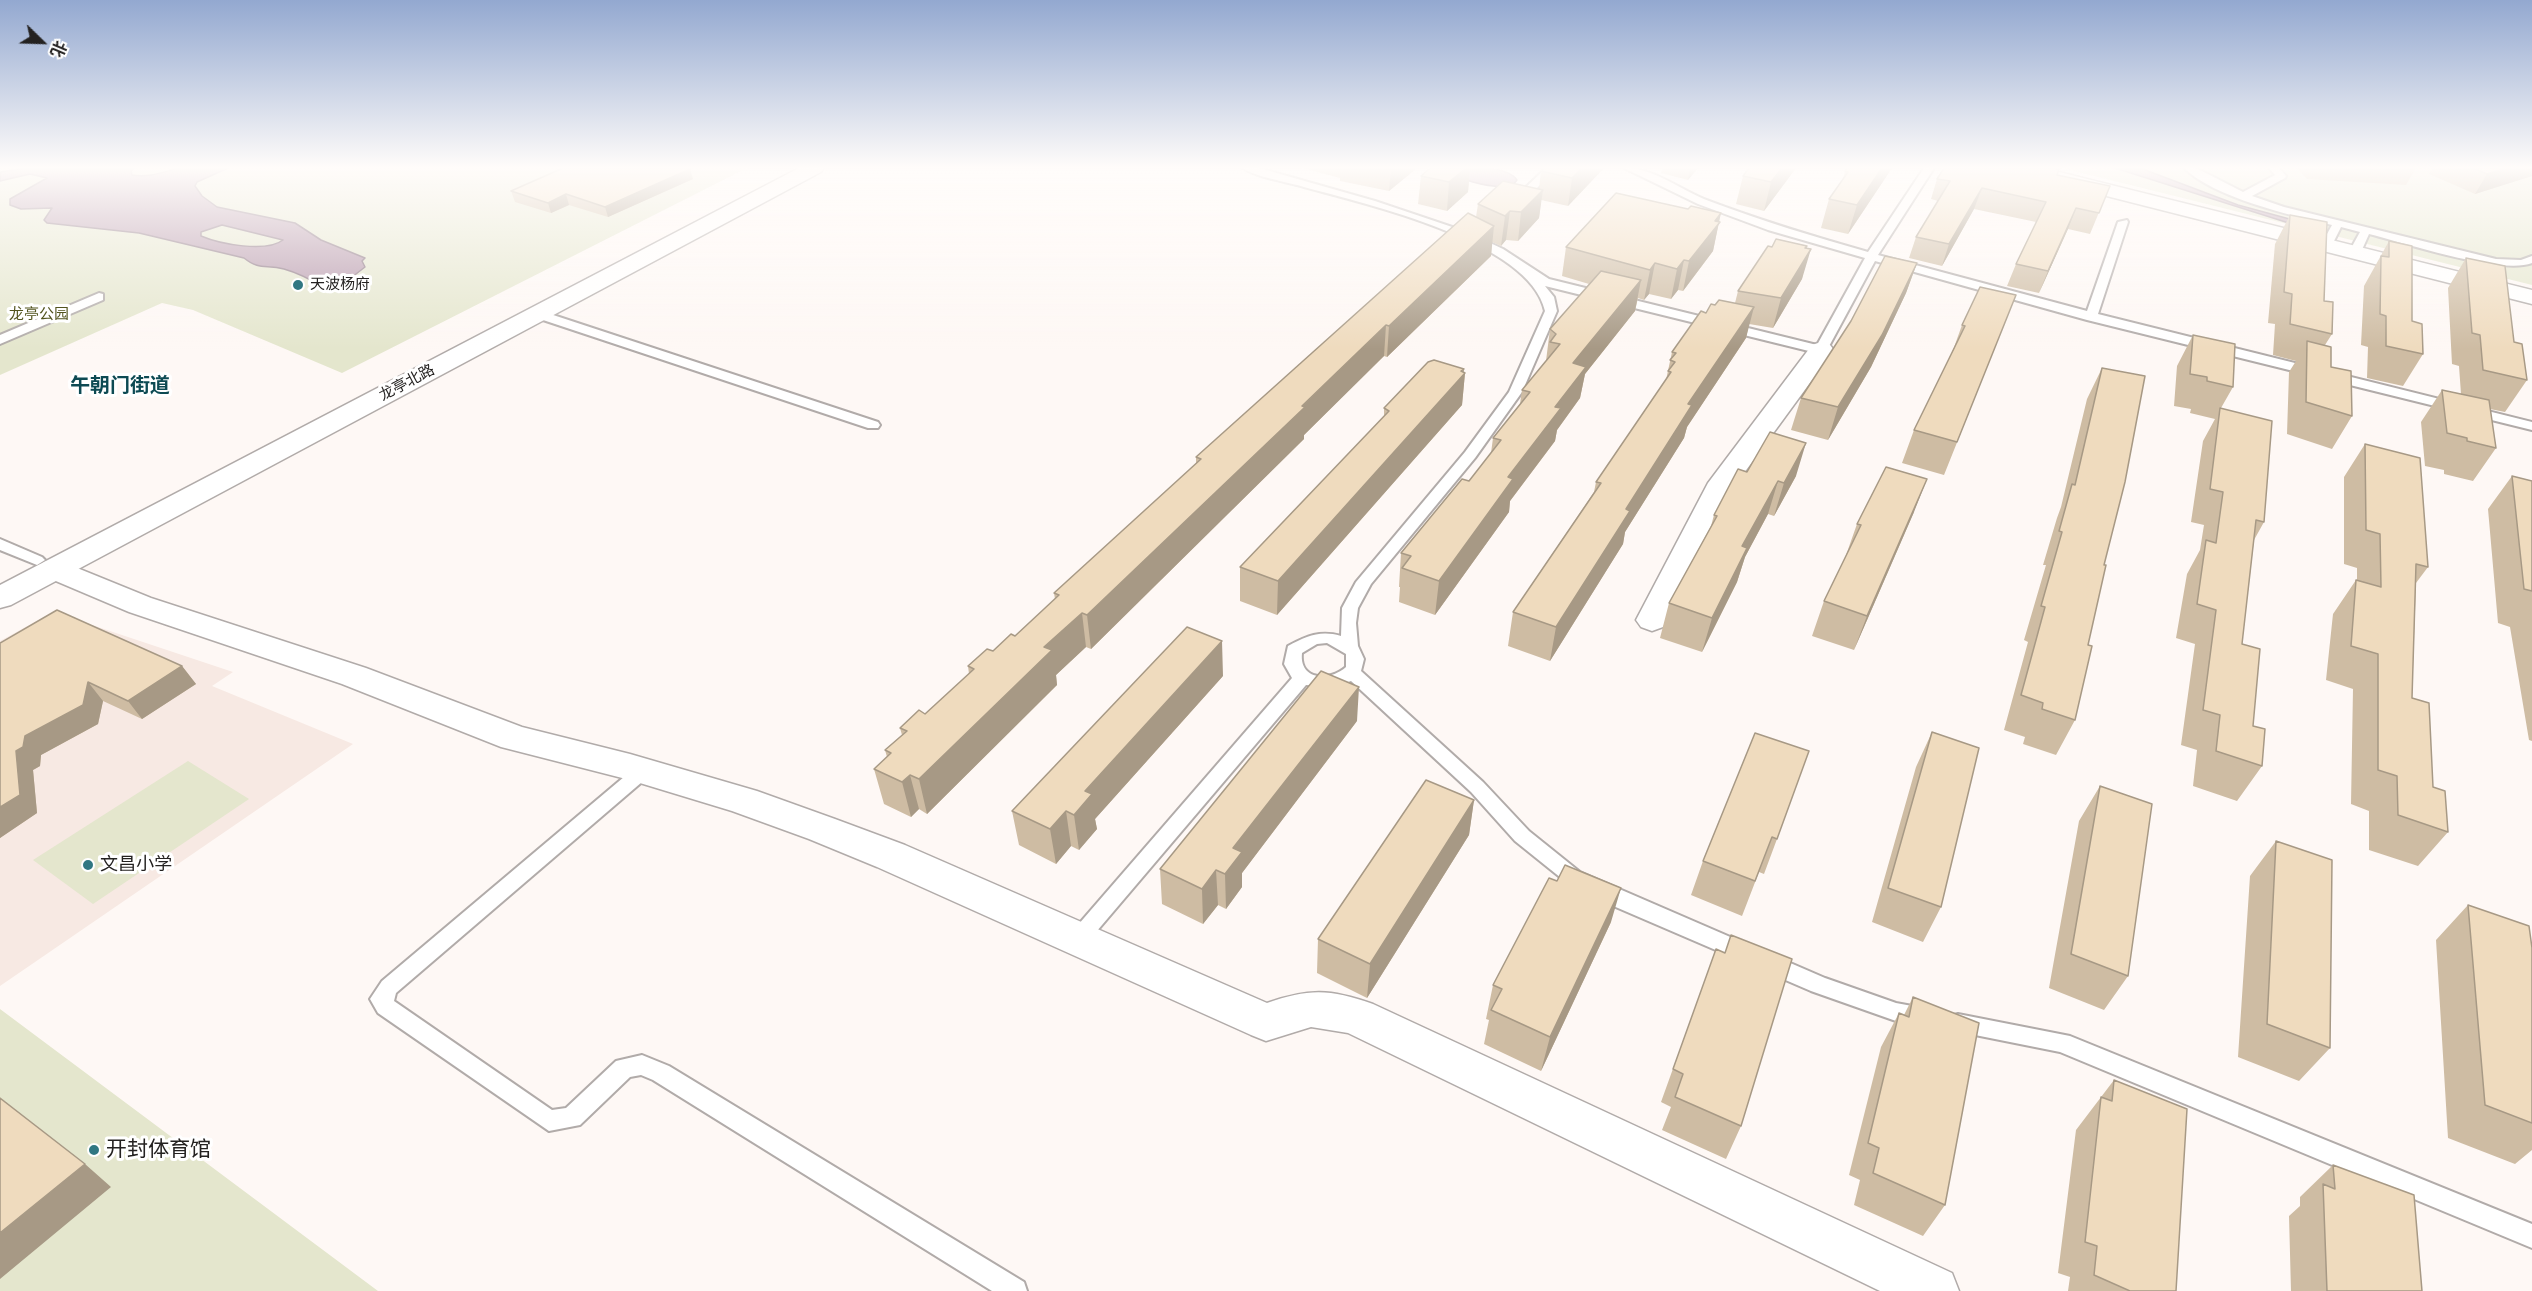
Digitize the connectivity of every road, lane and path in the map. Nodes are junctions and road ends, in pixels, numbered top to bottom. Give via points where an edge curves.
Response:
1 (678, 228) edge
2 (700, 228) edge
3 (1441, 228) edge
4 (1782, 228) edge
5 (1890, 228) edge
6 (2121, 228) edge
7 (2260, 228) edge
8 (2335, 228) edge
9 (2359, 228) edge
10 (2366, 230) junction
11 (2327, 245) junction
12 (2355, 252) junction
13 (1872, 255) junction
14 (2532, 259) edge
15 (1532, 277) junction
16 (99, 297) dead end
17 (2532, 297) edge
18 (538, 314) junction
19 (2091, 317) junction
20 (0, 339) edge
21 (1821, 350) junction
22 (873, 425) dead end
23 (2532, 426) edge
24 (0, 544) edge
25 (46, 565) junction
26 (0, 580) edge
27 (0, 598) edge
28 (1652, 620) dead end
29 (1350, 647) junction
30 (1352, 672) junction
31 (1303, 677) junction
32 (643, 771) junction
33 (1078, 939) junction
34 (2532, 1236) edge
35 (1882, 1279) edge
36 (1015, 1291) edge
37 (1934, 1291) edge

1 - 25 street, 龙亭北路
2 - 18 street, 龙亭北路
3 - 15 lane via 1505,254
4 - 13 lane
5 - 13 lane
6 - 19 lane
7 - 11 street
8 - 11 lane
9 - 10 lane
10 - 12 lane
10 - 14 lane via 2496,262 2522,263
11 - 12 street
12 - 17 street
13 - 19 lane
13 - 21 lane
15 - 21 lane
15 - 29 lane via 1548,297 1551,311 1515,392 1470,456 1364,582 1350,608
16 - 20 lane
18 - 22 lane
18 - 25 street, 龙亭北路
19 - 23 lane
21 - 28 street via 1722,483
24 - 25 lane
25 - 26 street, 龙亭北路
25 - 27 street, 龙亭北路
25 - 32 street via 140,604 354,676 514,738
29 - 30 lane via 1356,664
29 - 31 lane via 1327,639 1303,643 1291,659 1293,668
30 - 31 lane via 1331,682
30 - 34 lane via 1477,787 1522,836 1574,877 1611,896 1818,986 1896,1012 2062,1043
31 - 33 lane
32 - 33 street via 822,829
32 - 36 lane via 388,987 381,999 386,1007 549,1121 572,1118 624,1068 642,1065 662,1073
33 - 35 street via 1266,1022 1304,1007 1326,1007 1358,1017
35 - 37 street

